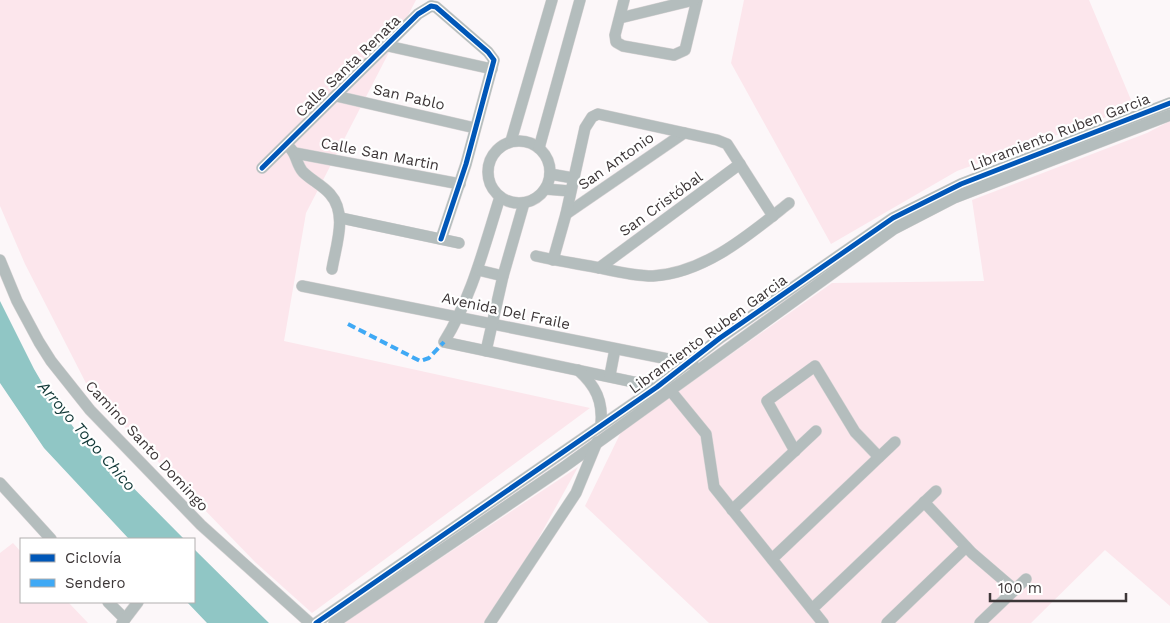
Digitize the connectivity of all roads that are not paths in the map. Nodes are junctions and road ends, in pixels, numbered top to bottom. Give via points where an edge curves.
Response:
1 (580, 0) edge
2 (624, 0) edge
3 (695, 0) edge
4 (550, 1) edge
5 (620, 18) junction
6 (388, 46) junction
7 (492, 69) junction
8 (336, 96) junction
9 (1170, 103) edge
10 (1170, 115) edge
11 (475, 128) junction
12 (684, 133) junction
13 (511, 141) junction
14 (286, 143) junction
15 (471, 146) junction
16 (539, 148) junction
17 (296, 153) junction
18 (466, 164) junction
19 (488, 164) junction
20 (740, 164) junction
21 (262, 168) dead end
22 (550, 174) junction
23 (573, 178) junction
24 (460, 184) junction
25 (545, 188) junction
26 (570, 191) junction
27 (500, 197) junction
28 (524, 203) junction
29 (788, 203) dead end
30 (566, 214) junction
31 (772, 216) junction
32 (340, 218) junction
33 (441, 239) junction
34 (460, 243) dead end
35 (536, 256) dead end
36 (0, 260) edge
37 (553, 260) junction
38 (599, 268) junction
39 (332, 269) dead end
40 (478, 270) junction
41 (503, 276) junction
42 (302, 286) dead end
43 (459, 317) junction
44 (493, 324) junction
45 (615, 349) junction
46 (486, 351) junction
47 (688, 363) junction
48 (704, 367) junction
49 (576, 369) junction
50 (610, 375) junction
51 (657, 387) junction
52 (670, 390) junction
53 (601, 425) junction
54 (816, 431) dead end
55 (597, 442) junction
56 (895, 442) dead end
57 (795, 451) junction
58 (880, 457) junction
59 (0, 483) edge
60 (936, 491) dead end
61 (924, 502) junction
62 (732, 510) junction
63 (49, 538) edge
64 (966, 547) junction
65 (772, 559) junction
66 (1026, 579) dead end
67 (1015, 590) junction
68 (109, 603) edge
69 (137, 603) edge
70 (812, 609) junction
71 (123, 621) edge
72 (310, 621) edge
73 (334, 623) edge
74 (490, 623) edge
75 (823, 623) edge
76 (887, 623) edge
77 (980, 623) edge

1 - 16 street
2 - 5 street
3 - 5 street
3 - 5 street via 682,53 667,54 623,46 616,42 615,35
4 - 13 street
6 - 7 street
6 - 7 street, Calle Santa Renata via 418,14 431,6 436,7 488,52 494,60
6 - 8 street, Calle Santa Renata
7 - 11 street
8 - 11 street, San Pablo
8 - 14 street, Calle Santa Renata
9 - 47 street, Libramiento Ruben Garcia via 961,184 909,209 854,244
10 - 48 street, Libramiento Ruben Garcia via 926,211 882,238
11 - 15 street
12 - 20 street via 727,144
12 - 23 street via 598,114 585,128
12 - 30 street, San Antonio
13 - 16 street via 530,143
13 - 19 street via 495,151
14 - 17 street
14 - 21 street, Calle Santa Renata
15 - 18 street
15 - 19 street
16 - 22 street via 545,155
17 - 24 street, Calle San Martin
17 - 32 street via 297,164 302,171 333,198
18 - 19 street
18 - 24 street
19 - 27 street via 488,180
20 - 31 street
20 - 38 street, San Cristóbal
22 - 23 street
22 - 25 street
23 - 26 street
24 - 33 street
25 - 26 street
25 - 28 street via 540,195
26 - 30 street
27 - 28 street
27 - 40 street
28 - 41 street
29 - 31 street
30 - 37 street
31 - 38 street via 732,245 688,269 653,276
32 - 33 street
32 - 39 street
33 - 34 street
35 - 37 street
36 - 72 street, Camino Santo Domingo via 39,342 69,384 201,525
37 - 38 street
40 - 41 street
40 - 43 street
41 - 44 street
42 - 43 street, Avenida Del Fraile
43 - 44 street, Avenida Del Fraile
43 - 46 street via 444,342
44 - 45 street, Avenida Del Fraile
44 - 46 street
45 - 47 street, Avenida Del Fraile
45 - 50 street
46 - 49 street
47 - 48 street, Avenida Del Fraile
47 - 51 street, Libramiento Ruben Garcia
48 - 52 street, Libramiento Ruben Garcia
49 - 50 street
49 - 53 street via 595,387 601,405
50 - 51 street
51 - 52 street
51 - 53 street, Libramiento Ruben Garcia
52 - 55 street, Libramiento Ruben Garcia
52 - 62 street via 706,434 714,487
53 - 72 street, Libramiento Ruben Garcia
54 - 57 street
55 - 73 street, Libramiento Ruben Garcia
55 - 74 street via 576,494
56 - 58 street
57 - 58 street via 767,401 815,366 855,432
57 - 62 street
58 - 65 street
59 - 63 street
60 - 61 street
61 - 64 street
61 - 70 street
62 - 65 street
64 - 67 street
64 - 76 street
65 - 70 street
66 - 67 street
67 - 77 street
68 - 71 street
69 - 71 street
70 - 75 street

